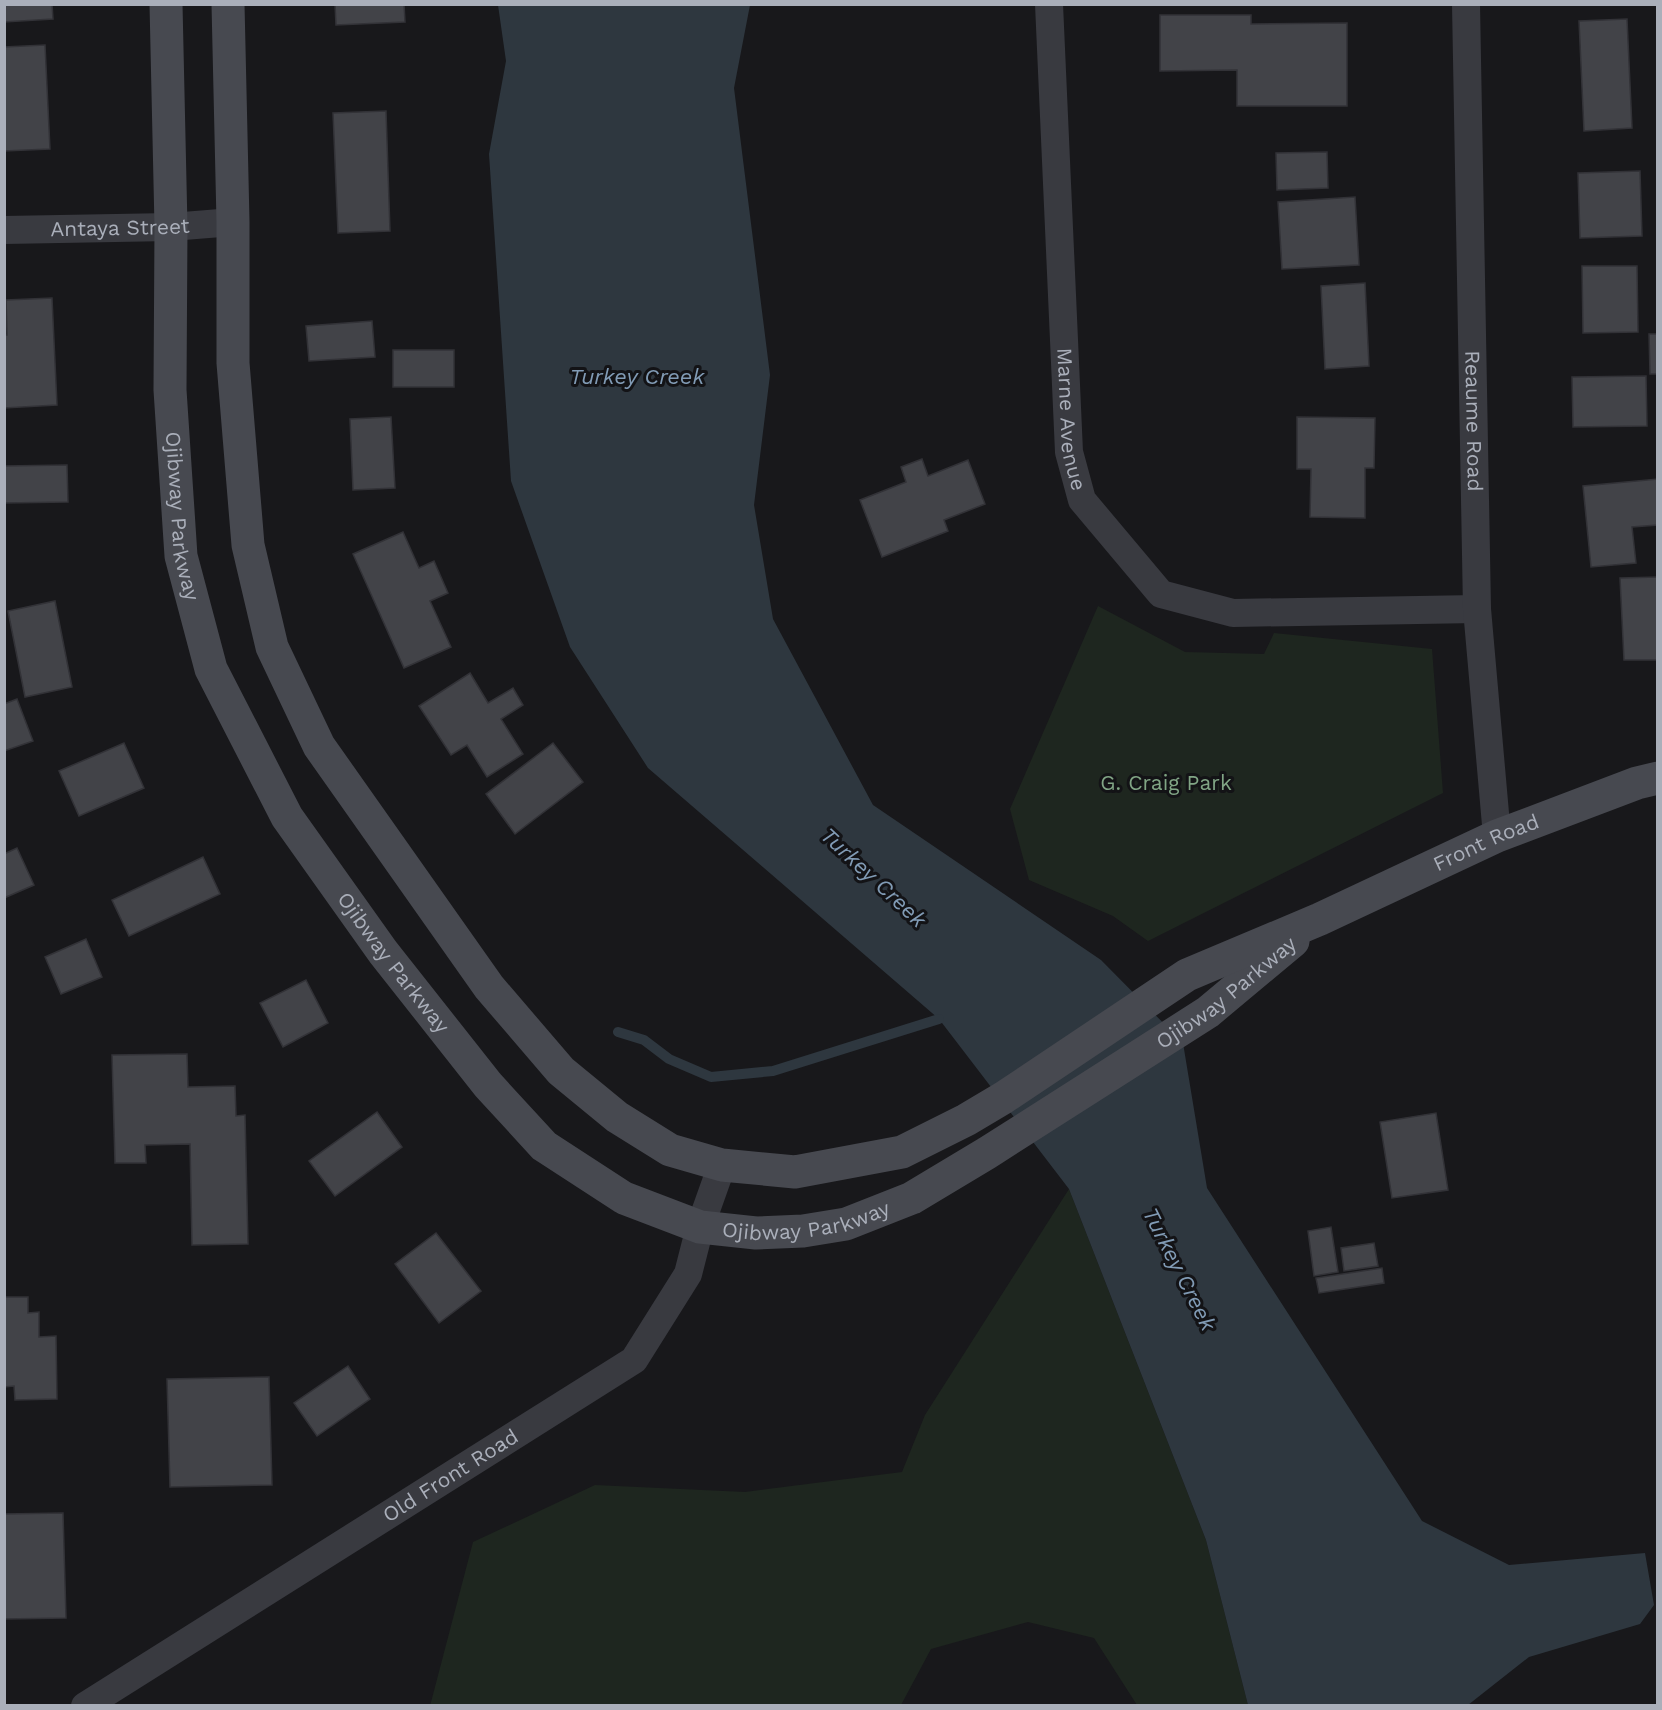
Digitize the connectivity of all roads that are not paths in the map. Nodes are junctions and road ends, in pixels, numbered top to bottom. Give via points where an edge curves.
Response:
1 (166, 4) edge
2 (228, 4) edge
3 (1050, 4) edge
4 (1466, 4) edge
5 (233, 222) junction
6 (171, 226) junction
7 (4, 230) edge
8 (1477, 609) junction
9 (1658, 778) edge
10 (1497, 836) junction
11 (1320, 919) junction
12 (722, 1165) junction
13 (700, 1227) junction
14 (114, 1696) edge
15 (85, 1706) edge

1 - 6 main road, Ojibway Parkway
2 - 5 main road, Ojibway Parkway
3 - 8 street, Marne Avenue via 1069,452 1082,500 1161,594 1233,613
4 - 8 street, Reaume Road
5 - 6 street, Antaya Street
5 - 12 main road, Ojibway Parkway via 233,363 248,544 272,647 319,746 489,987 561,1071 617,1118 669,1150
6 - 7 street, Antaya Street
6 - 13 main road, Ojibway Parkway via 170,390 181,556 210,669 287,817 383,952 488,1085 544,1146 624,1198
8 - 10 street, Reaume Road
9 - 10 main road, Front Road
10 - 11 main road, Front Road
11 - 12 main road, Ojibway Parkway via 1187,975 1003,1098 902,1152 795,1172
11 - 13 main road, Ojibway Parkway via 1208,1012 912,1198 846,1224 803,1231 756,1233
12 - 13 street, Old Front Road
13 - 14 street, Old Front Road via 688,1274 634,1360
14 - 15 street, Old Front Road

